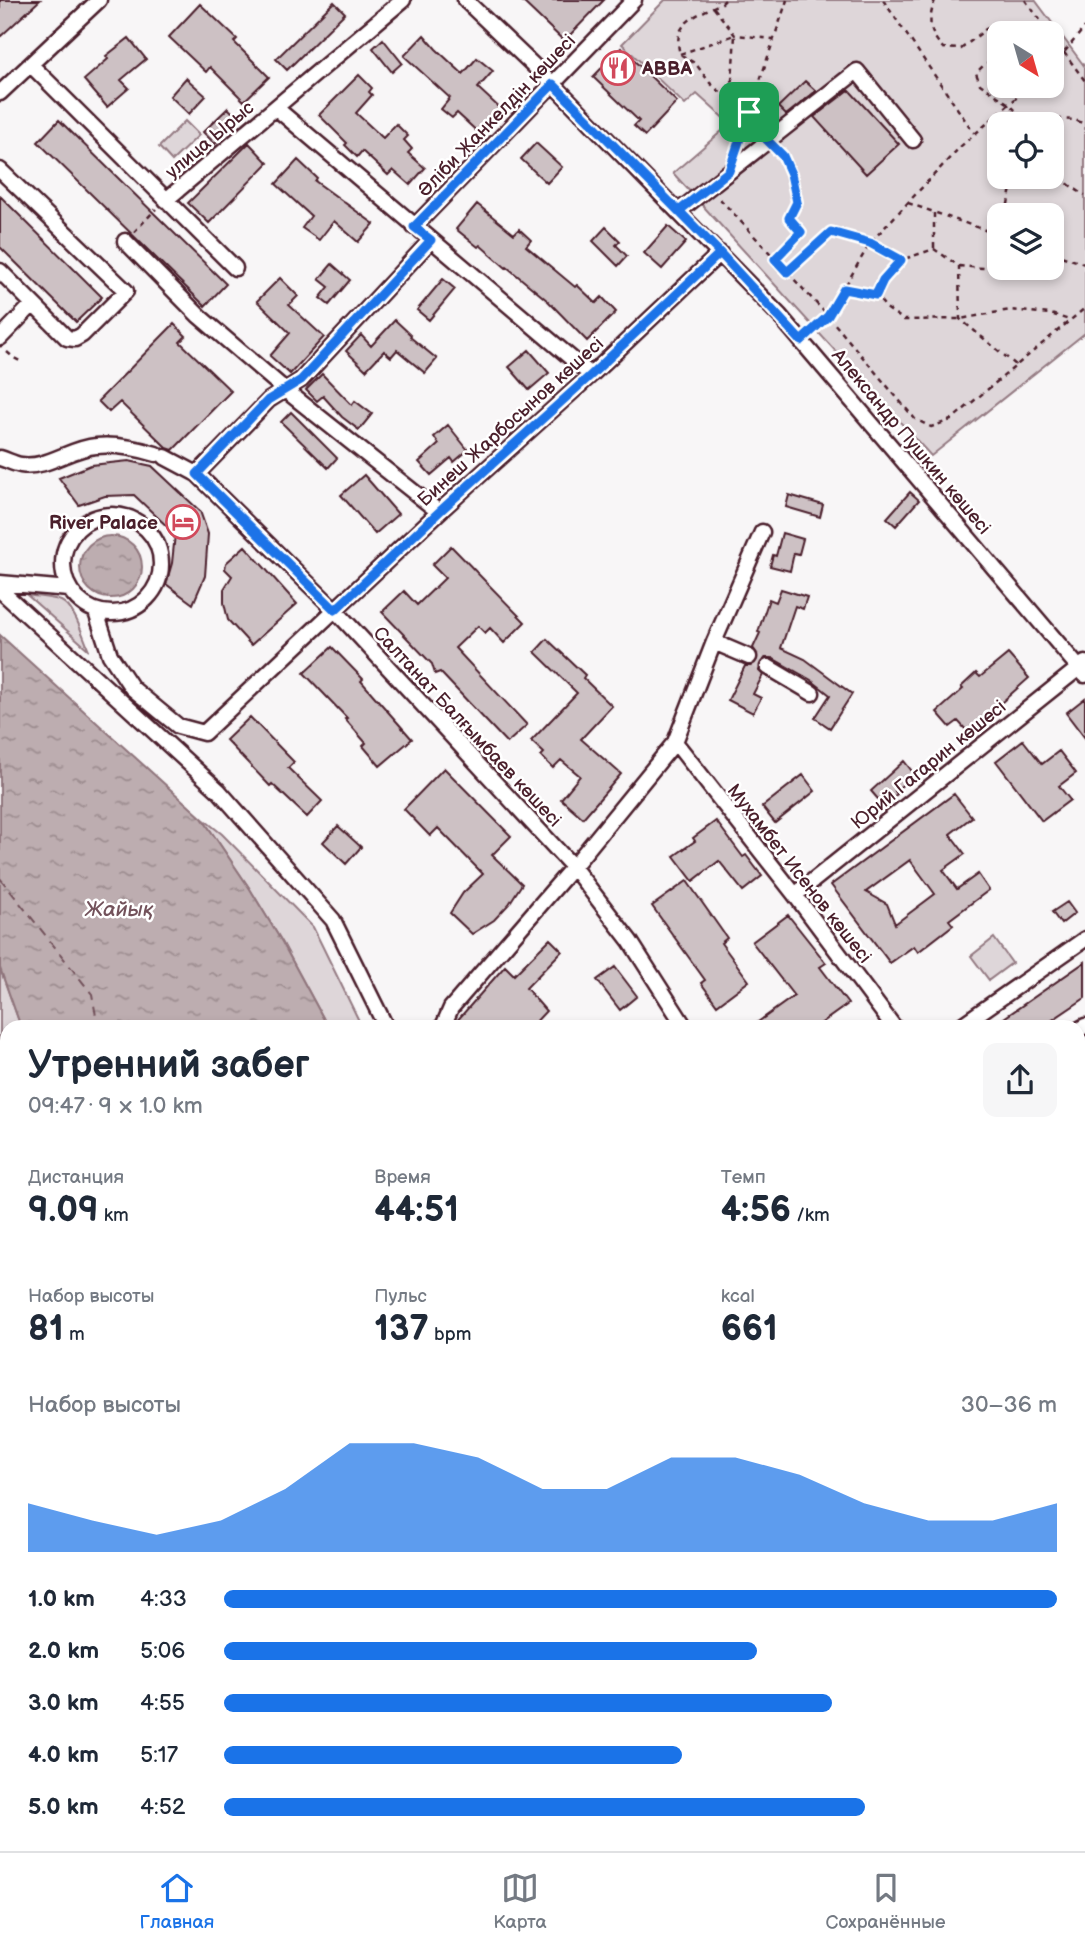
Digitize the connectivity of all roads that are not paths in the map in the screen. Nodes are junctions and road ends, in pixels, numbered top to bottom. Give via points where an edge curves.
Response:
1 (99, 0) edge
2 (403, 0) edge
3 (634, 0) edge
4 (470, 1) edge
5 (32, 65) junction
6 (553, 84) junction
7 (3, 85) edge
8 (276, 108) junction
9 (913, 140) dead end
10 (0, 170) edge
11 (166, 200) junction
12 (679, 211) junction
13 (414, 227) junction
14 (431, 240) junction
15 (125, 241) road end
16 (720, 253) junction
17 (235, 268) dead end
18 (0, 271) edge
19 (33, 303) junction
20 (0, 338) edge
21 (591, 375) junction
22 (284, 389) junction
23 (0, 458) edge
24 (197, 474) junction
25 (439, 512) junction
26 (762, 532) dead end
27 (0, 583) edge
28 (69, 589) junction
29 (0, 590) edge
30 (335, 610) junction
31 (96, 612) junction
32 (714, 642) junction
33 (749, 657) tunnel mouth
34 (768, 667) tunnel mouth
35 (1083, 669) edge
36 (812, 693) dead end
37 (675, 742) junction
38 (573, 867) junction
39 (794, 895) junction
40 (1085, 939) edge
41 (383, 1020) edge
42 (446, 1020) edge
43 (681, 1020) edge
44 (889, 1020) edge
45 (969, 1020) edge

1 - 5 street
2 - 8 street, улица Ырыс
3 - 6 street, Әліби Жанкелдін көшесі
4 - 6 street, Александр Пушкин көшесі
5 - 7 street
5 - 11 street
6 - 12 street, Александр Пушкин көшесі
6 - 13 street, Әліби Жанкелдін көшесі
8 - 11 street, улица Ырыс
8 - 13 street
9 - 12 street via 857,71
10 - 19 street via 126,290 75,339 67,338
11 - 17 street
12 - 16 street, Александр Пушкин көшесі
13 - 14 street
14 - 21 street
14 - 22 street via 301,380
15 - 22 street via 199,316
16 - 21 street, Бинеш Жарбосынов көшесі
16 - 35 street, Александр Пушкин көшесі
18 - 19 street
19 - 20 street
21 - 25 street, Бинеш Жарбосынов көшесі
22 - 24 street
22 - 25 street
23 - 24 street, Салтанат Балғымбаев көшесі via 22,465 45,463 95,446 130,447
24 - 30 street, Салтанат Балғымбаев көшесі
25 - 30 street, Бинеш Жарбосынов көшесі
26 - 32 street
27 - 28 street
28 - 31 street via 80,603
28 - 31 street via 62,572 63,554 83,524 100,516 118,515 150,532 162,566 148,600 124,612
29 - 41 street via 219,791 325,910
30 - 31 street, Бинеш Жарбосынов көшесі via 204,733 178,726 132,688 110,655
30 - 38 street, Салтанат Балғымбаев көшесі
32 - 33 street
32 - 37 street
34 - 36 street
35 - 39 street, Юрий Гагарин көшесі
37 - 38 street
37 - 39 street, Мухамбет Исенов көшесі
38 - 42 street via 451,1008
38 - 43 street, Салтанат Балғымбаев көшесі via 630,941
39 - 44 street, Мухамбет Исенов көшесі
40 - 45 street

